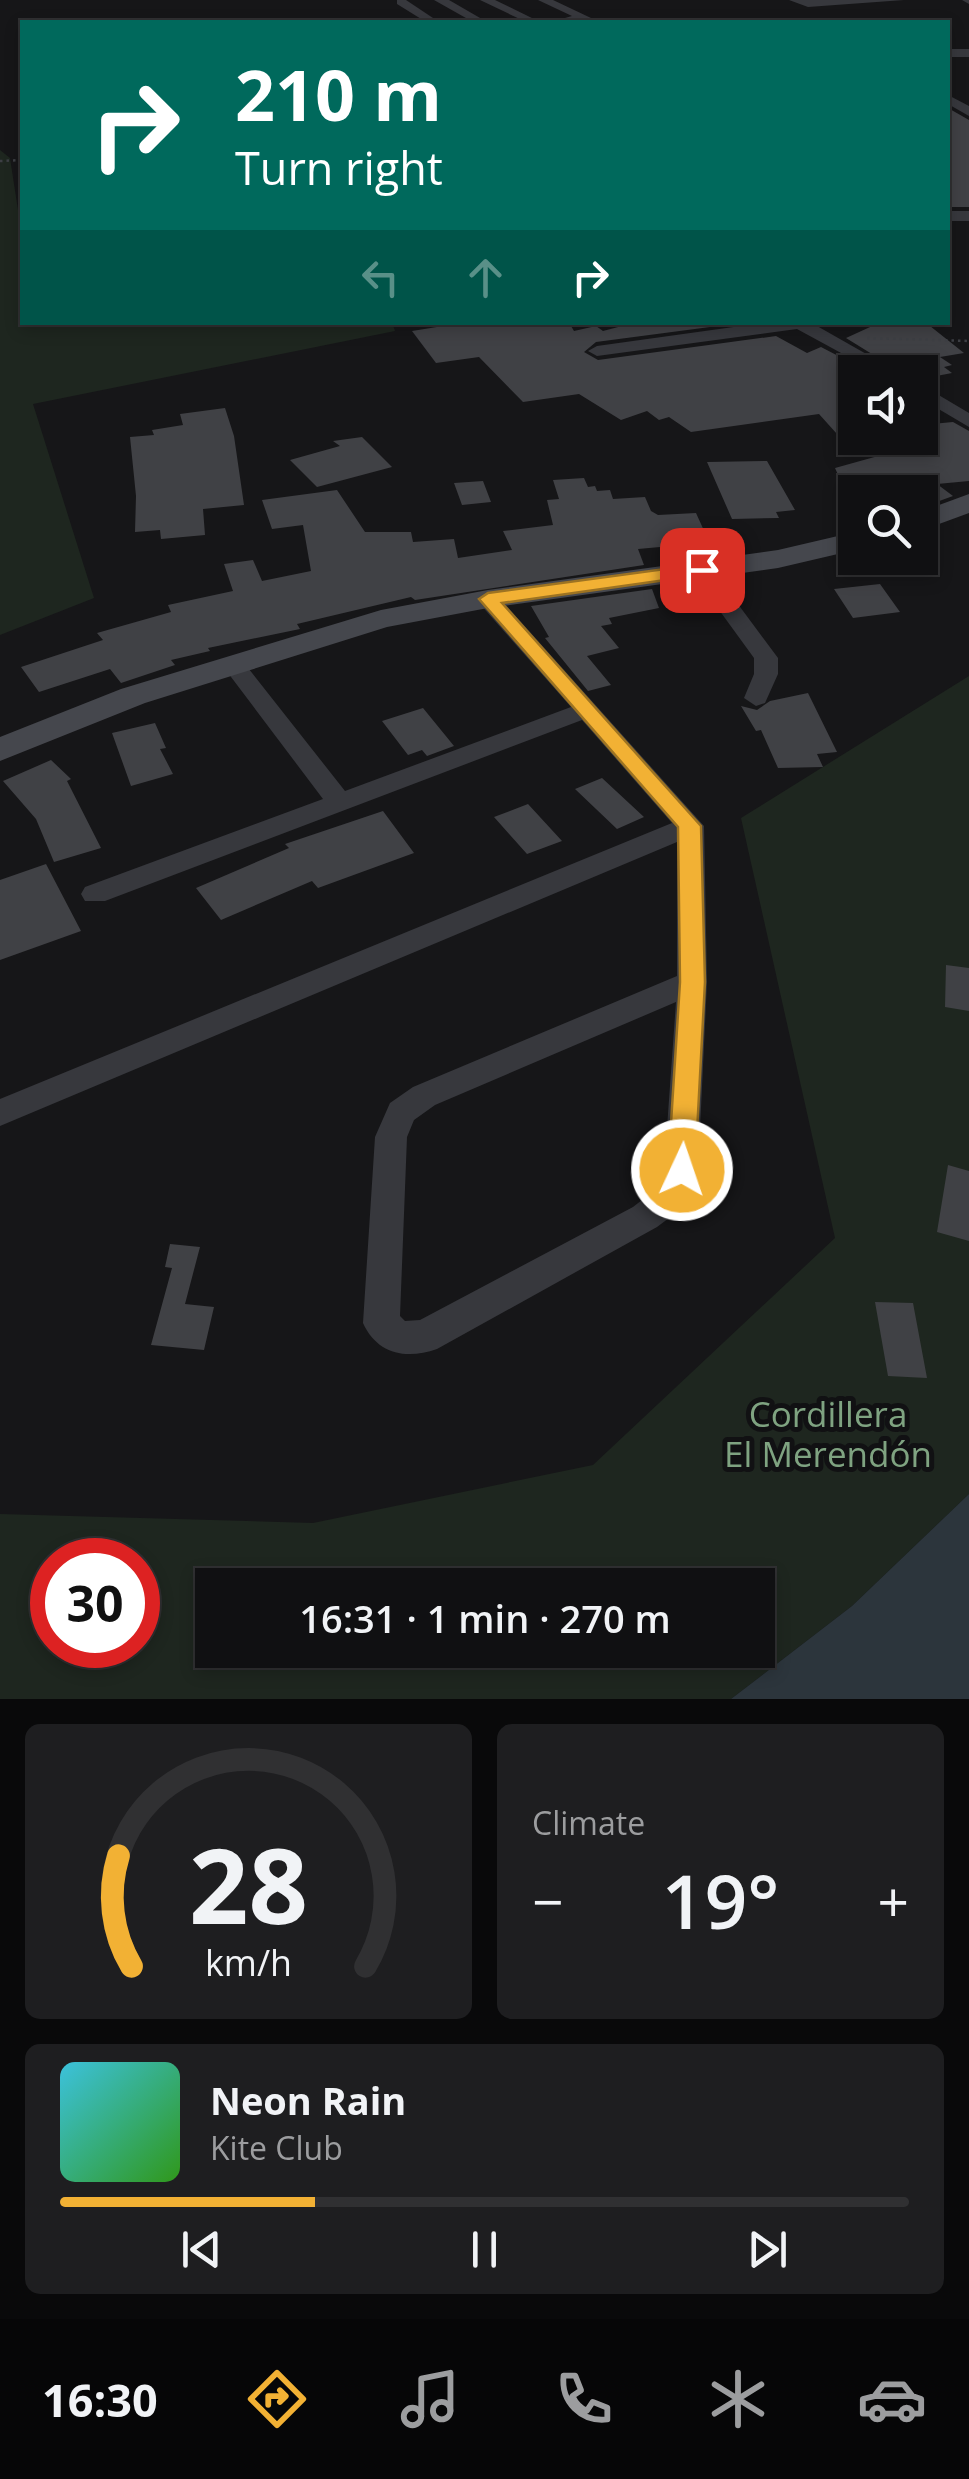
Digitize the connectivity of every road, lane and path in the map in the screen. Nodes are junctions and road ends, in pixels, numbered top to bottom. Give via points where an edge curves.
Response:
1 (403, 0) edge
2 (440, 0) edge
3 (486, 0) edge
4 (544, 0) edge
5 (795, 0) edge
6 (898, 0) edge
7 (866, 1) edge
8 (431, 20) edge
9 (477, 20) edge
10 (530, 20) edge
11 (591, 20) edge
12 (783, 325) edge
13 (801, 325) edge
14 (865, 338) dead end
15 (969, 341) edge
16 (597, 351) dead end
17 (857, 355) edge
18 (938, 401) edge
19 (969, 421) edge
20 (969, 502) edge
21 (938, 515) edge
22 (838, 545) edge
23 (702, 570) junction
24 (488, 599) junction
25 (233, 664) junction
26 (756, 698) dead end
27 (586, 710) junction
28 (0, 750) edge
29 (340, 802) junction
30 (690, 826) junction
31 (95, 894) dead end
32 (692, 982) junction
33 (0, 1113) edge

1 - 8 street
2 - 9 street
3 - 10 street
4 - 11 street
5 - 7 street
6 - 7 street
12 - 16 street
13 - 17 street
14 - 15 path
18 - 19 street
20 - 21 street
22 - 23 street
23 - 24 street
23 - 26 street via 766,658
24 - 25 street via 381,619
24 - 27 street
25 - 28 street
25 - 29 street
27 - 29 street
27 - 30 street
29 - 31 street
30 - 32 street
30 - 33 street
32 - 32 street via 424,1096 401,1112 391,1137 380,1323 398,1338 424,1337 669,1198 682,1170

